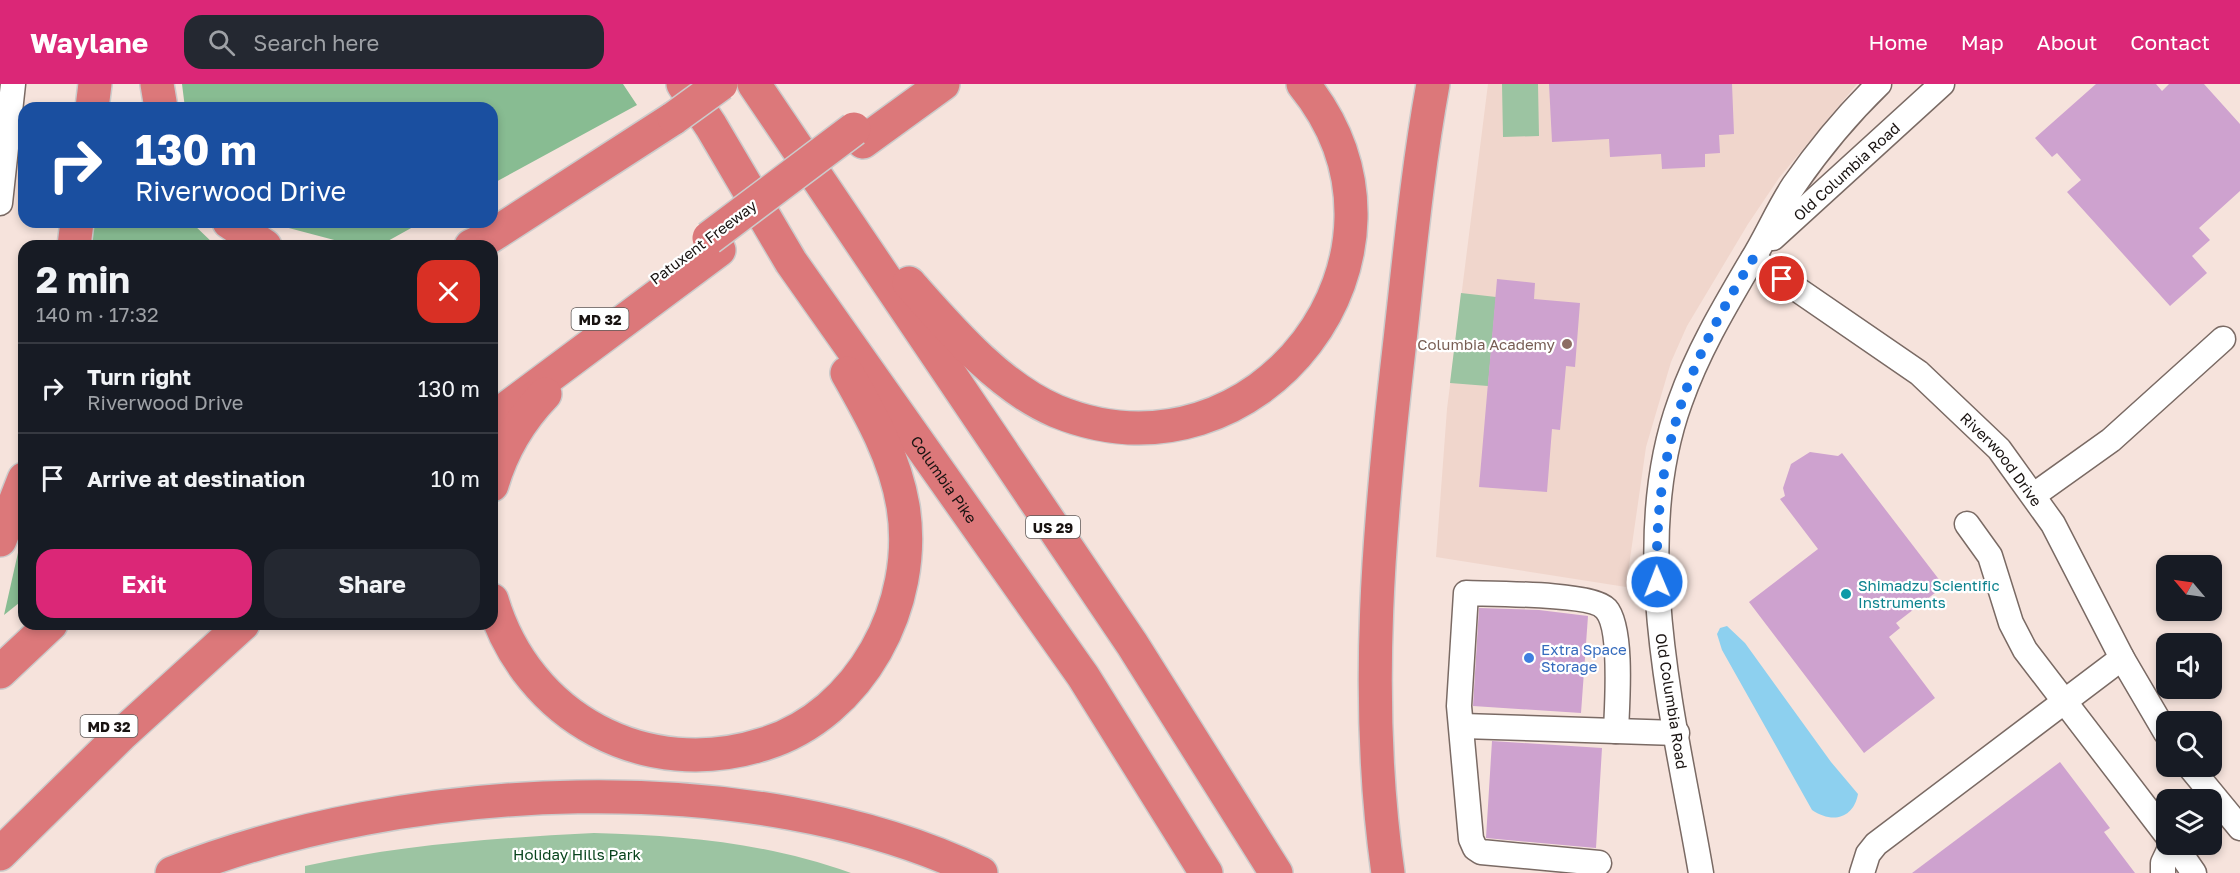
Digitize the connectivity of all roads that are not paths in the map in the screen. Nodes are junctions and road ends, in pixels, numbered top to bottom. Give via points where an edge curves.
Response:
1 (13, 84) edge
2 (95, 84) edge
3 (157, 84) edge
4 (674, 84) edge
5 (683, 84) edge
6 (721, 84) edge
7 (1303, 84) edge
8 (1433, 84) edge
9 (1879, 84) edge
10 (1942, 84) edge
11 (935, 85) edge
12 (756, 86) edge
13 (93, 102) edge
14 (160, 102) edge
15 (674, 118) junction
16 (711, 126) junction
17 (823, 185) junction
18 (0, 203) edge
19 (238, 228) edge
20 (256, 240) edge
21 (484, 240) edge
22 (714, 244) junction
23 (498, 254) edge
24 (1753, 259) junction
25 (791, 262) junction
26 (642, 306) junction
27 (2223, 339) dead end
28 (498, 396) edge
29 (498, 414) edge
30 (498, 463) edge
31 (18, 494) edge
32 (2034, 495) junction
33 (1968, 524) dead end
34 (0, 540) edge
35 (498, 621) edge
36 (45, 630) edge
37 (213, 630) edge
38 (236, 630) edge
39 (2122, 658) junction
40 (0, 672) edge
41 (2066, 701) junction
42 (2156, 716) edge
43 (1463, 726) junction
44 (1616, 731) junction
45 (1677, 733) junction
46 (2198, 777) edge
47 (2156, 821) edge
48 (2240, 828) edge
49 (0, 830) edge
50 (0, 854) edge
51 (2167, 855) edge
52 (2181, 855) edge
53 (1599, 863) dead end
54 (172, 873) edge
55 (981, 873) edge
56 (1206, 873) edge
57 (1276, 873) edge
58 (1388, 873) edge
59 (1701, 873) edge
60 (1863, 873) edge
61 (2163, 873) edge
62 (2194, 873) edge

1 - 18 street
2 - 13 highway
3 - 14 highway
4 - 16 highway
5 - 16 highway, Columbia Pike
6 - 15 highway, bridge
7 - 17 highway via 1333,132 1344,164 1350,199 1349,237 1342,273 1314,336 1272,382 1211,415 1182,423 1117,426 1055,411 1026,394 957,336
8 - 58 highway via 1395,382 1376,621 1374,730
9 - 24 street, Old Columbia Road via 1831,136 1794,186
10 - 24 street, Old Columbia Road via 1814,198
11 - 22 highway, Patuxent Freeway / MD 32, bridge
12 - 17 highway, US 29
15 - 21 highway
15 - 23 highway
16 - 25 highway, Columbia Pike
17 - 57 highway, US 29 via 1132,644
19 - 20 highway
22 - 26 highway
22 - 28 highway, Patuxent Freeway / MD 32
24 - 32 street, Riverwood Drive via 1919,373 1999,449
24 - 45 street, Old Columbia Road via 1692,370 1679,404 1661,483 1656,529 1660,631
25 - 35 highway via 881,435 903,506 904,570 895,611 862,674 805,725 766,744 696,755 659,752 592,729 539,687
25 - 56 highway, Columbia Pike via 1083,676
26 - 29 highway
26 - 30 highway via 529,411
27 - 32 street via 2111,440
31 - 34 highway
32 - 39 street, Riverwood Drive via 2073,560
33 - 41 street via 1990,556 2017,637
36 - 40 highway
37 - 49 highway, MD 32
38 - 50 highway
39 - 41 street
39 - 42 street, Riverwood Drive
41 - 47 street
41 - 60 street via 1876,844 1868,854
43 - 44 street
43 - 44 street via 1460,706 1466,593 1587,598 1606,608 1619,672
43 - 53 street via 1471,839 1475,848 1481,852
44 - 45 street
45 - 59 street, Old Columbia Road
46 - 48 street
51 - 61 street
52 - 62 street
54 - 55 highway via 258,844 335,824 427,808 582,797 698,802 789,814 851,826 911,844

